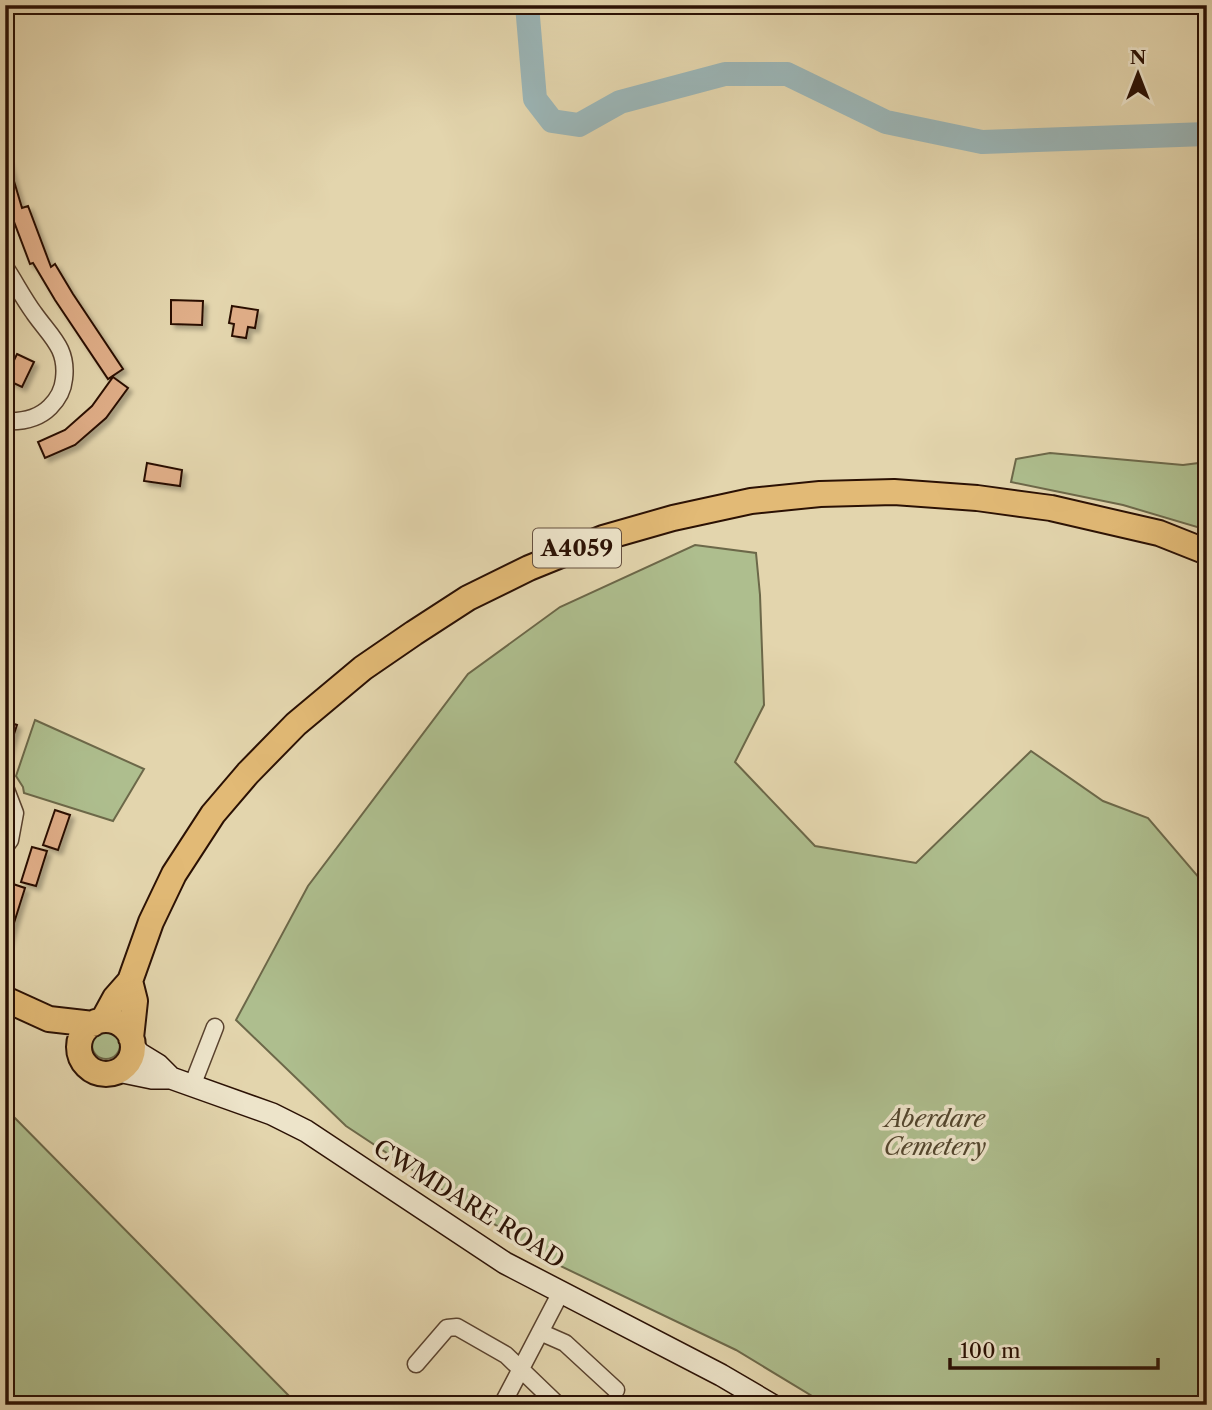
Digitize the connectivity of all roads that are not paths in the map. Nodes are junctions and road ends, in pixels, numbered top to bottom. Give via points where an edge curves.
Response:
1 (5, 267) edge
2 (5, 421) edge
3 (1207, 552) edge
4 (5, 787) edge
5 (5, 847) edge
6 (130, 981) junction
7 (5, 999) edge
8 (49, 1019) junction
9 (98, 1022) junction
10 (215, 1027) dead end
11 (132, 1042) junction
12 (80, 1051) junction
13 (118, 1071) junction
14 (171, 1078) junction
15 (192, 1086) junction
16 (561, 1292) junction
17 (540, 1332) junction
18 (416, 1364) dead end
19 (521, 1369) junction
20 (616, 1390) dead end
21 (502, 1405) edge
22 (558, 1405) edge
23 (772, 1405) edge

1 - 2 street via 60,348 66,365 64,385 47,411 33,419
3 - 6 main road, A4059 via 1159,533 1051,508 894,492 751,501 603,538 468,598 363,668 296,724 213,814 174,874
4 - 5 street via 15,813
6 - 9 main road, A4059
6 - 11 main road, A4059 via 135,1001
7 - 8 main road
8 - 9 main road
8 - 12 main road
9 - 11 main road via 122,1025
9 - 12 main road via 81,1037
10 - 15 street
11 - 13 main road via 129,1062
11 - 14 main road, CWMDARE ROAD
12 - 13 main road via 94,1071
13 - 14 main road, CWMDARE ROAD
14 - 15 main road, CWMDARE ROAD
15 - 16 main road, CWMDARE ROAD via 306,1131 505,1263
16 - 17 street
16 - 23 main road, CWMDARE ROAD
17 - 19 street
17 - 20 street via 565,1343
18 - 19 street via 447,1328 457,1327
19 - 21 street
19 - 22 street

